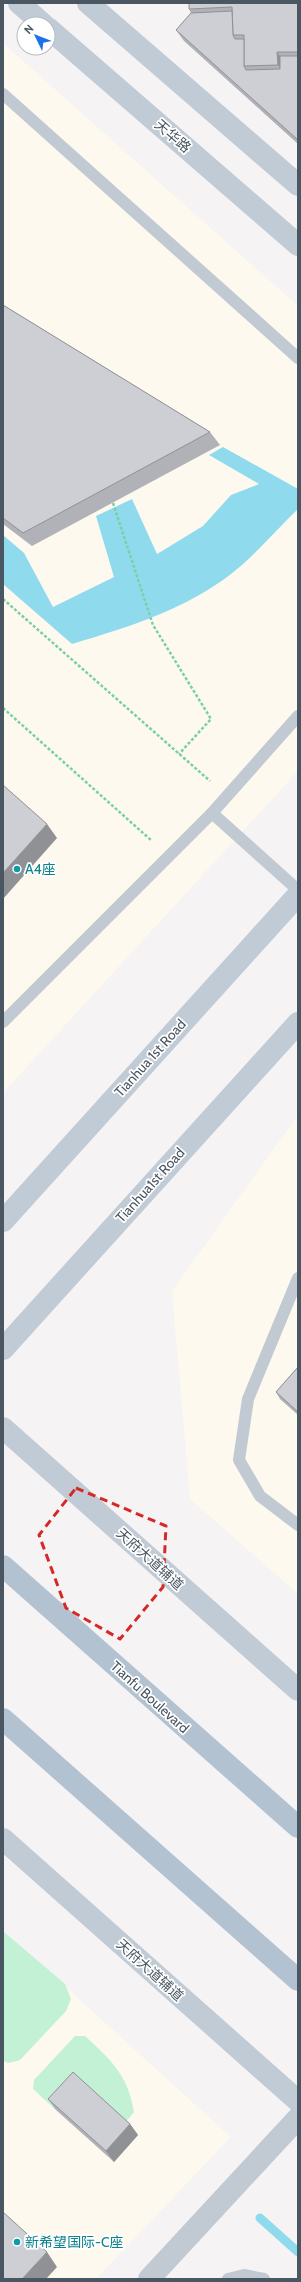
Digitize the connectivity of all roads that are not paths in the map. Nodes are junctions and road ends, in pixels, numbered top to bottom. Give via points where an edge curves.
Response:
1 (19, 3) edge
2 (88, 3) edge
3 (34, 16) edge
4 (56, 35) edge
5 (3, 94) edge
6 (298, 185) edge
7 (298, 245) edge
8 (298, 358) edge
9 (298, 716) edge
10 (212, 813) junction
11 (298, 890) edge
12 (298, 895) edge
13 (3, 1022) edge
14 (298, 1023) edge
15 (3, 1221) edge
16 (298, 1278) edge
17 (3, 1349) edge
18 (3, 1428) edge
19 (298, 1525) edge
20 (3, 1566) edge
21 (298, 1690) edge
22 (3, 1719) edge
23 (298, 1828) edge
24 (3, 1839) edge
25 (298, 1980) edge
26 (298, 2101) edge
27 (298, 2118) edge
28 (149, 2279) edge
29 (228, 2279) edge
30 (264, 2279) edge

1 - 3 street
2 - 6 street
4 - 7 street, 天华路
5 - 8 lane
9 - 10 lane
10 - 11 lane
10 - 13 lane
12 - 15 street, Tianhua 1st Road
14 - 17 street, Tianhua1st Road
16 - 19 lane via 248,1400 239,1460 260,1496
18 - 21 street, 天府大道辅道
20 - 23 main road, Tianfu Boulevard
22 - 25 main road
24 - 26 street, 天府大道辅道
27 - 28 street
29 - 30 lane via 244,2276

